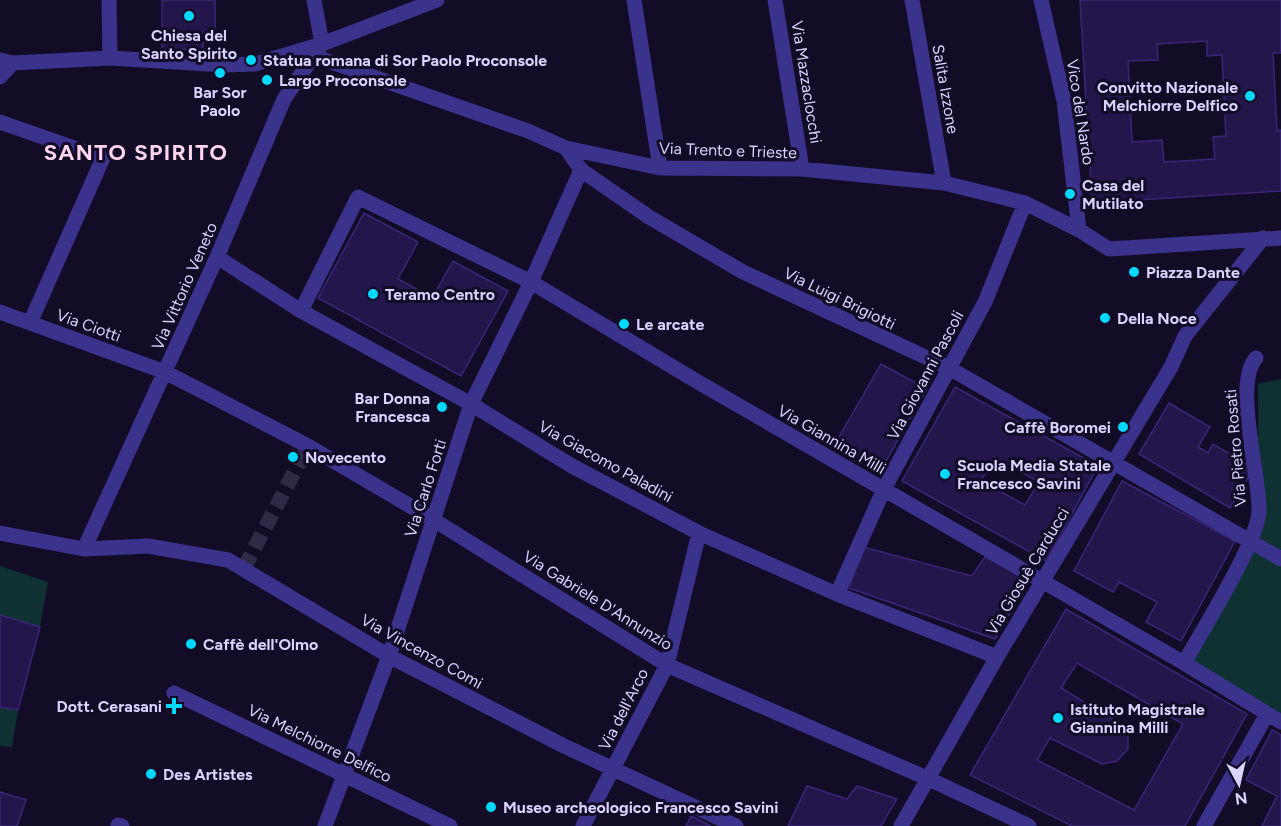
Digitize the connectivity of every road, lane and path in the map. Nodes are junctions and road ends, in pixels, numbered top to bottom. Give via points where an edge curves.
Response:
1 (109, 0) edge
2 (314, 0) edge
3 (437, 0) edge
4 (634, 0) edge
5 (775, 0) edge
6 (912, 0) edge
7 (1041, 0) edge
8 (318, 50) junction
9 (110, 58) junction
10 (7, 62) edge
11 (0, 77) edge
12 (0, 122) edge
13 (566, 148) junction
14 (660, 168) junction
15 (802, 169) junction
16 (581, 170) junction
17 (944, 183) junction
18 (1025, 203) junction
19 (1079, 230) junction
20 (1281, 237) edge
21 (1263, 238) junction
22 (217, 257) junction
23 (531, 282) junction
24 (301, 311) junction
25 (0, 312) edge
26 (30, 323) junction
27 (1256, 358) dead end
28 (949, 368) junction
29 (165, 372) junction
30 (471, 404) junction
31 (1113, 462) junction
32 (884, 489) junction
33 (434, 520) junction
34 (0, 532) edge
35 (699, 533) junction
36 (1250, 542) junction
37 (84, 549) junction
38 (1281, 559) edge
39 (1043, 580) junction
40 (837, 594) junction
41 (389, 656) junction
42 (997, 657) junction
43 (1184, 663) junction
44 (667, 664) junction
45 (174, 693) dead end
46 (1267, 714) junction
47 (1281, 722) edge
48 (613, 768) junction
49 (345, 775) junction
50 (929, 779) junction
51 (325, 826) edge
52 (450, 826) edge
53 (583, 826) edge
54 (736, 826) edge
55 (901, 826) edge
56 (1029, 826) edge
57 (1203, 826) edge

1 - 9 street
2 - 8 street
3 - 8 street
4 - 14 street
5 - 15 street, Via Mazzaclocchi
6 - 17 street, Salita Izzone
7 - 19 street, Vico del Nardo via 1064,101
8 - 9 street via 255,64
8 - 13 street, Via Trento e Trieste
8 - 22 street, Via Vittorio Veneto via 284,99
9 - 10 street
10 - 11 street
12 - 26 street via 103,158
13 - 14 street, Via Trento e Trieste
13 - 16 street, Via Luigi Brigiotti
14 - 15 street, Via Trento e Trieste
15 - 17 street, Via Trento e Trieste
16 - 23 street, Via Carlo Forti
16 - 28 street, Via Luigi Brigiotti via 649,217 743,272
17 - 18 street, Via Trento e Trieste
18 - 19 street, Via Trento e Trieste
18 - 28 street, Via Giovanni Pascoli via 985,302
19 - 21 street, Via Trento e Trieste via 1109,249
20 - 21 street
21 - 31 street, Via Giosuè Carducci via 1185,336 1171,367
22 - 24 street, Via Giacomo Paladini
22 - 29 street, Via Vittorio Veneto
23 - 24 street, Via Giannina Milli via 358,197
23 - 30 street, Via Carlo Forti
23 - 32 street, Via Giannina Milli
24 - 30 street, Via Giacomo Paladini
25 - 26 street, Via Ciotti
26 - 29 street, Via Ciotti
27 - 36 street, Via Pietro Rosati via 1245,389 1259,513
28 - 31 street, Via Luigi Brigiotti
28 - 32 street, Via Giovanni Pascoli
29 - 33 street, Via Gabriele D'Annunzio via 308,446
29 - 37 street, Via Vittorio Veneto
30 - 33 street, Via Carlo Forti
30 - 35 street, Via Giacomo Paladini via 572,466
31 - 36 street, Via Luigi Brigiotti
31 - 39 street, Via Giosuè Carducci
32 - 39 street, Via Giannina Milli
32 - 40 street, Via Giovanni Pascoli
33 - 41 street, Via Carlo Forti
33 - 44 street, Via Gabriele D'Annunzio
34 - 37 street, Via Vincenzo Comi
35 - 40 street, Via Giacomo Paladini
35 - 44 street, Via dell'Arco
36 - 38 street, Via Luigi Brigiotti
36 - 43 street, Via Pietro Rosati
37 - 41 street, Via Vincenzo Comi via 148,546 228,560
39 - 42 street, Via Giosuè Carducci
39 - 43 street, Via Giannina Milli
40 - 42 street, Via Giacomo Paladini
41 - 48 street, Via Vincenzo Comi via 564,747
41 - 49 street, Via Carlo Forti
42 - 50 street, Via Giosuè Carducci
43 - 46 street, Via Giannina Milli
44 - 48 street, Via dell'Arco
44 - 50 street, Via Gabriele D'Annunzio
45 - 49 street, Via Melchiorre Delfico
46 - 47 street, Via Giannina Milli
46 - 57 street
48 - 53 street, Via dell'Arco
48 - 54 street, Via Vincenzo Comi
49 - 51 street, Via Carlo Forti
49 - 52 street, Via Melchiorre Delfico
50 - 55 street, Via Giosuè Carducci
50 - 56 street, Via Gabriele D'Annunzio

